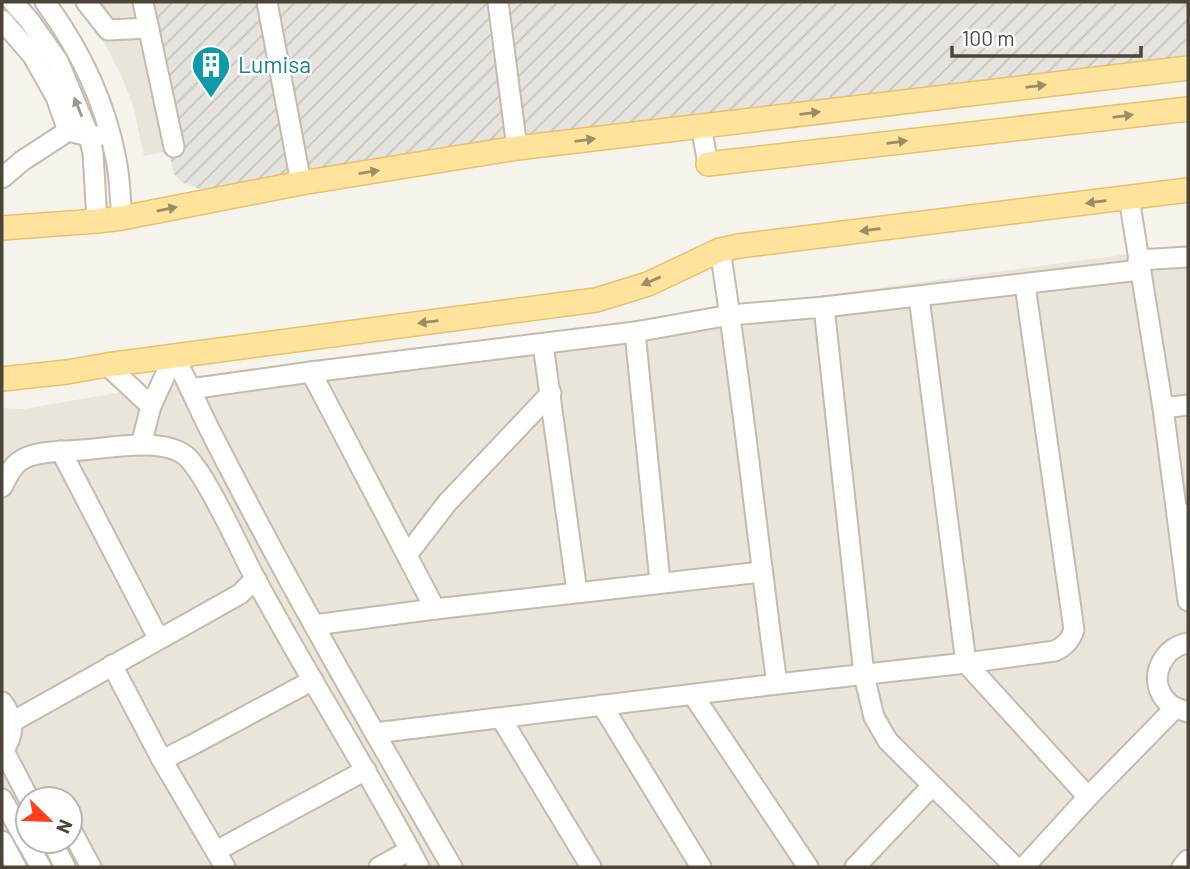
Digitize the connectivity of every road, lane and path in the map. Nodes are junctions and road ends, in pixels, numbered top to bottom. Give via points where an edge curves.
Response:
1 (13, 2) edge
2 (46, 2) edge
3 (86, 2) edge
4 (143, 2) edge
5 (267, 2) edge
6 (498, 2) edge
7 (2, 20) edge
8 (149, 28) junction
9 (1188, 68) edge
10 (1188, 108) edge
11 (701, 126) junction
12 (68, 131) junction
13 (110, 135) junction
14 (89, 136) junction
15 (174, 147) dead end
16 (517, 148) junction
17 (708, 164) joint
18 (2, 178) edge
19 (301, 183) junction
20 (1188, 190) edge
21 (1129, 198) junction
22 (122, 218) junction
23 (97, 221) junction
24 (2, 228) edge
25 (720, 250) junction
26 (1188, 257) edge
27 (1139, 265) junction
28 (1026, 285) junction
29 (919, 297) junction
30 (824, 307) junction
31 (730, 315) junction
32 (635, 332) junction
33 (543, 344) junction
34 (174, 356) junction
35 (107, 365) junction
36 (312, 372) junction
37 (2, 379) edge
38 (190, 389) junction
39 (551, 393) junction
40 (1188, 405) edge
41 (151, 406) junction
42 (1163, 408) junction
43 (141, 445) junction
44 (61, 451) junction
45 (2, 487) edge
46 (1183, 514) edge
47 (407, 555) junction
48 (761, 572) junction
49 (660, 582) junction
50 (253, 583) junction
51 (577, 592) junction
52 (1188, 601) edge
53 (435, 609) junction
54 (314, 625) junction
55 (154, 630) junction
56 (1188, 643) edge
57 (966, 663) junction
58 (112, 665) junction
59 (864, 675) junction
60 (313, 680) junction
61 (777, 684) junction
62 (692, 695) junction
63 (602, 705) junction
64 (1182, 710) edge
65 (7, 711) edge
66 (500, 718) junction
67 (375, 733) junction
68 (3, 751) edge
69 (162, 760) junction
70 (366, 770) junction
71 (21, 785) edge
72 (932, 786) junction
73 (1088, 797) junction
74 (2, 799) edge
75 (2, 841) edge
76 (221, 859) edge
77 (414, 859) edge
78 (1188, 860) edge
79 (16, 867) edge
80 (41, 867) edge
81 (379, 867) edge
82 (452, 867) edge
83 (591, 867) edge
84 (701, 867) edge
85 (808, 867) edge
86 (855, 867) edge
87 (1015, 867) edge
88 (1024, 867) edge
89 (1182, 867) edge

14 -> 1 street via 58,61
2 - 13 street via 89,73
3 - 8 street via 108,30
4 - 8 street
5 - 19 street
6 - 16 street
7 - 12 street via 33,56 56,97
8 - 15 street
11 -> 9 main road
17 -> 10 main road
16 -> 11 main road
11 - 17 street
12 - 14 street
12 - 18 street
13 - 14 street
13 - 22 street
14 - 23 street
19 -> 16 main road
22 -> 19 main road
20 - 21 main road
21 -> 25 main road
21 - 27 street
22 - 23 main road
23 - 24 main road
25 - 31 street
25 -> 34 main road via 648,284 596,300
26 - 27 street
27 - 28 street
27 - 42 street
28 - 29 street
28 - 57 street via 1074,630 1071,639 1055,651
29 - 30 street
29 - 57 street
30 - 31 street
30 - 59 street
31 - 32 street
31 - 48 street
32 - 33 street
32 - 49 street
33 - 36 street
33 - 39 street
34 - 35 main road
34 - 38 street
34 - 41 street
35 - 37 main road
35 - 41 street
36 - 38 street
36 - 47 street
38 - 54 street
39 - 47 street via 447,503
39 - 51 street
40 - 42 street
41 - 43 street
42 - 46 street
43 - 44 street
43 - 50 street via 176,449 188,457 211,492
44 - 45 street via 21,459
44 - 55 street
46 - 52 street
47 - 53 street
48 - 49 street
48 - 61 street
49 - 51 street
50 - 55 street via 236,587
50 - 58 street
50 - 60 street
51 - 53 street
53 - 54 street
54 - 67 street
55 - 65 street
56 - 64 street via 1169,651 1157,675 1165,700
57 - 59 street
57 - 73 street
58 - 65 street
58 - 69 street
59 - 61 street
59 - 72 street via 879,728
60 - 69 street
60 - 70 street
61 - 62 street
62 - 63 street
62 - 85 street
63 - 66 street
63 - 84 street
64 - 73 street
65 - 68 street via 13,726
66 - 67 street
66 - 83 street
67 - 82 street
68 - 71 street
69 - 76 street
70 - 76 street
70 - 77 street
72 - 86 street
72 - 87 street
73 - 88 street
74 - 80 street
75 - 79 street
77 - 81 street
78 - 89 street

